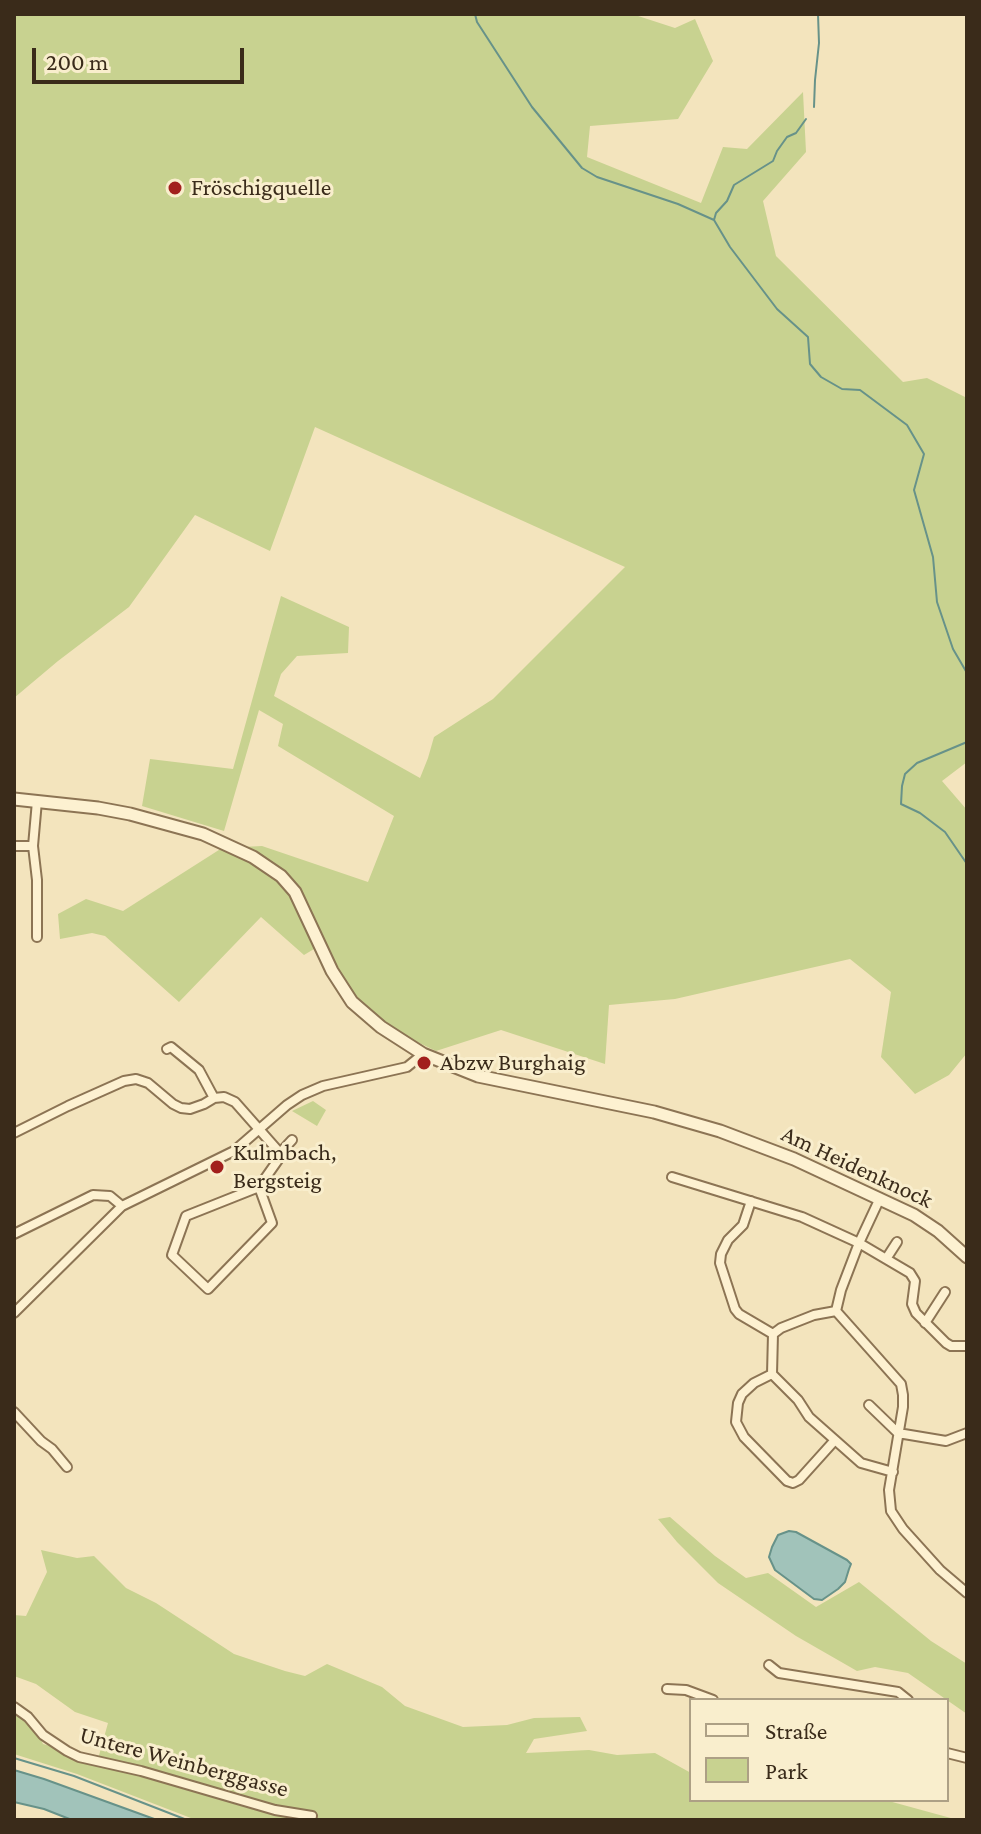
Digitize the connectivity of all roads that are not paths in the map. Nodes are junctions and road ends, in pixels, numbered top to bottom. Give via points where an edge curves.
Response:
1 (14, 799) edge
2 (37, 801) junction
3 (14, 846) edge
4 (33, 846) junction
5 (37, 937) dead end
6 (167, 1049) dead end
7 (423, 1054) junction
8 (214, 1098) junction
9 (259, 1130) junction
10 (14, 1133) edge
11 (292, 1140) dead end
12 (280, 1153) junction
13 (672, 1177) dead end
14 (259, 1187) junction
15 (880, 1198) junction
16 (751, 1201) junction
17 (122, 1206) junction
18 (14, 1234) edge
19 (897, 1242) dead end
20 (859, 1243) junction
21 (967, 1257) edge
22 (886, 1259) junction
23 (945, 1292) dead end
24 (836, 1311) junction
25 (14, 1313) edge
26 (925, 1323) junction
27 (773, 1334) junction
28 (967, 1346) edge
29 (772, 1374) junction
30 (869, 1405) dead end
31 (14, 1412) edge
32 (898, 1433) junction
33 (967, 1433) edge
34 (835, 1440) junction
35 (67, 1467) dead end
36 (893, 1472) junction
37 (967, 1593) edge
38 (769, 1665) dead end
39 (667, 1689) dead end
40 (708, 1698) edge
41 (906, 1698) edge
42 (14, 1707) edge
43 (312, 1816) dead end

1 - 2 street, Am Heidenknock
2 - 4 street
2 - 7 street, Am Heidenknock via 98,808 203,834 262,863 295,892 352,1002
3 - 4 street
4 - 5 street
6 - 8 street via 199,1070
7 - 9 street via 407,1067 302,1095
7 - 15 street, Am Heidenknock via 478,1076 720,1131
8 - 9 street via 235,1102
8 - 10 street via 181,1108 148,1083 124,1081
9 - 12 street
9 - 17 street via 234,1151
11 - 12 street
12 - 14 street
13 - 16 street
14 - 14 street via 186,1216 172,1255 208,1289 272,1223
15 - 20 street
15 - 21 street, Am Heidenknock via 926,1222
16 - 20 street
16 - 27 street via 720,1263 735,1309
17 - 18 street via 110,1196 93,1195
17 - 25 street
19 - 22 street
20 - 22 street
20 - 24 street
22 - 26 street via 913,1277 912,1304
23 - 26 street
24 - 27 street
24 - 32 street via 901,1384
26 - 28 street via 951,1346
27 - 29 street
29 - 34 street
29 - 34 street via 754,1383 738,1403 736,1422 744,1437 793,1483
30 - 32 street
31 - 35 street
32 - 33 street via 946,1441
32 - 36 street
34 - 36 street via 861,1463
36 - 37 street via 889,1501 897,1521
38 - 41 street via 779,1673 898,1692
39 - 40 street
42 - 43 street, Untere Weinberggasse via 54,1744 79,1757

